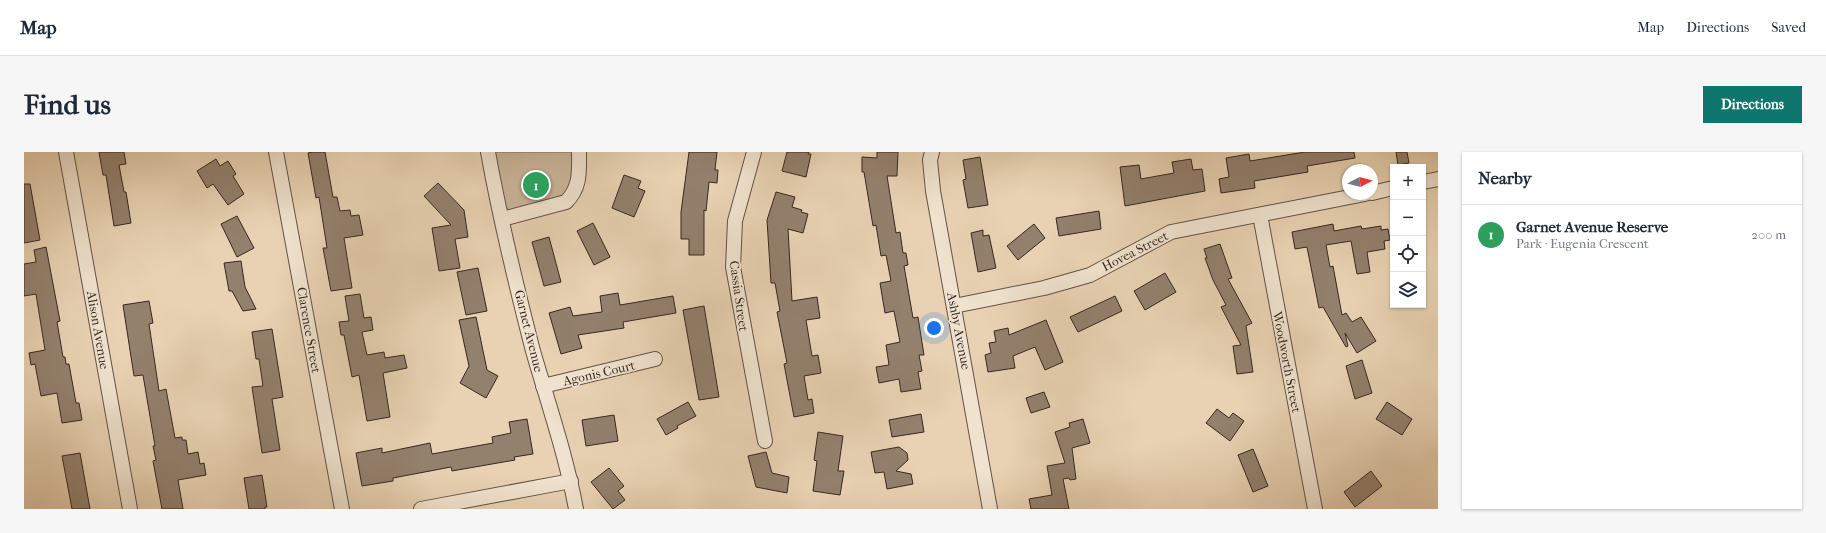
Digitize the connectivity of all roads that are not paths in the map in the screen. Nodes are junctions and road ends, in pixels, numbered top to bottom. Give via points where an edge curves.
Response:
1 (66, 152) edge
2 (276, 152) edge
3 (488, 152) edge
4 (579, 152) edge
5 (754, 152) edge
6 (932, 152) edge
7 (1438, 180) edge
8 (1426, 182) edge
9 (1390, 189) edge
10 (1378, 191) edge
11 (1342, 199) edge
12 (1260, 215) junction
13 (502, 219) junction
14 (954, 306) junction
15 (655, 359) dead end
16 (543, 386) junction
17 (765, 441) dead end
18 (571, 481) junction
19 (130, 509) edge
20 (342, 509) edge
21 (421, 509) edge
22 (576, 509) edge
23 (990, 509) edge
24 (1314, 509) edge

1 - 19 street, Alison Avenue
2 - 20 street, Clarence Street
3 - 13 street, Garnet Avenue
4 - 13 street via 578,180 574,194 566,202
5 - 17 street, Cassia Street via 735,221 732,267
6 - 14 street, Ashby Avenue via 932,191
7 - 8 street
9 - 10 street
11 - 12 street, Hovea Street
12 - 14 street, Hovea Street via 1171,232 1090,274 1044,288
12 - 24 street, Woodworth Street
13 - 16 street, Garnet Avenue
14 - 23 street, Ashby Avenue
15 - 16 street, Agonis Court
16 - 18 street, Garnet Avenue
18 - 21 street
18 - 22 street, Garnet Avenue

